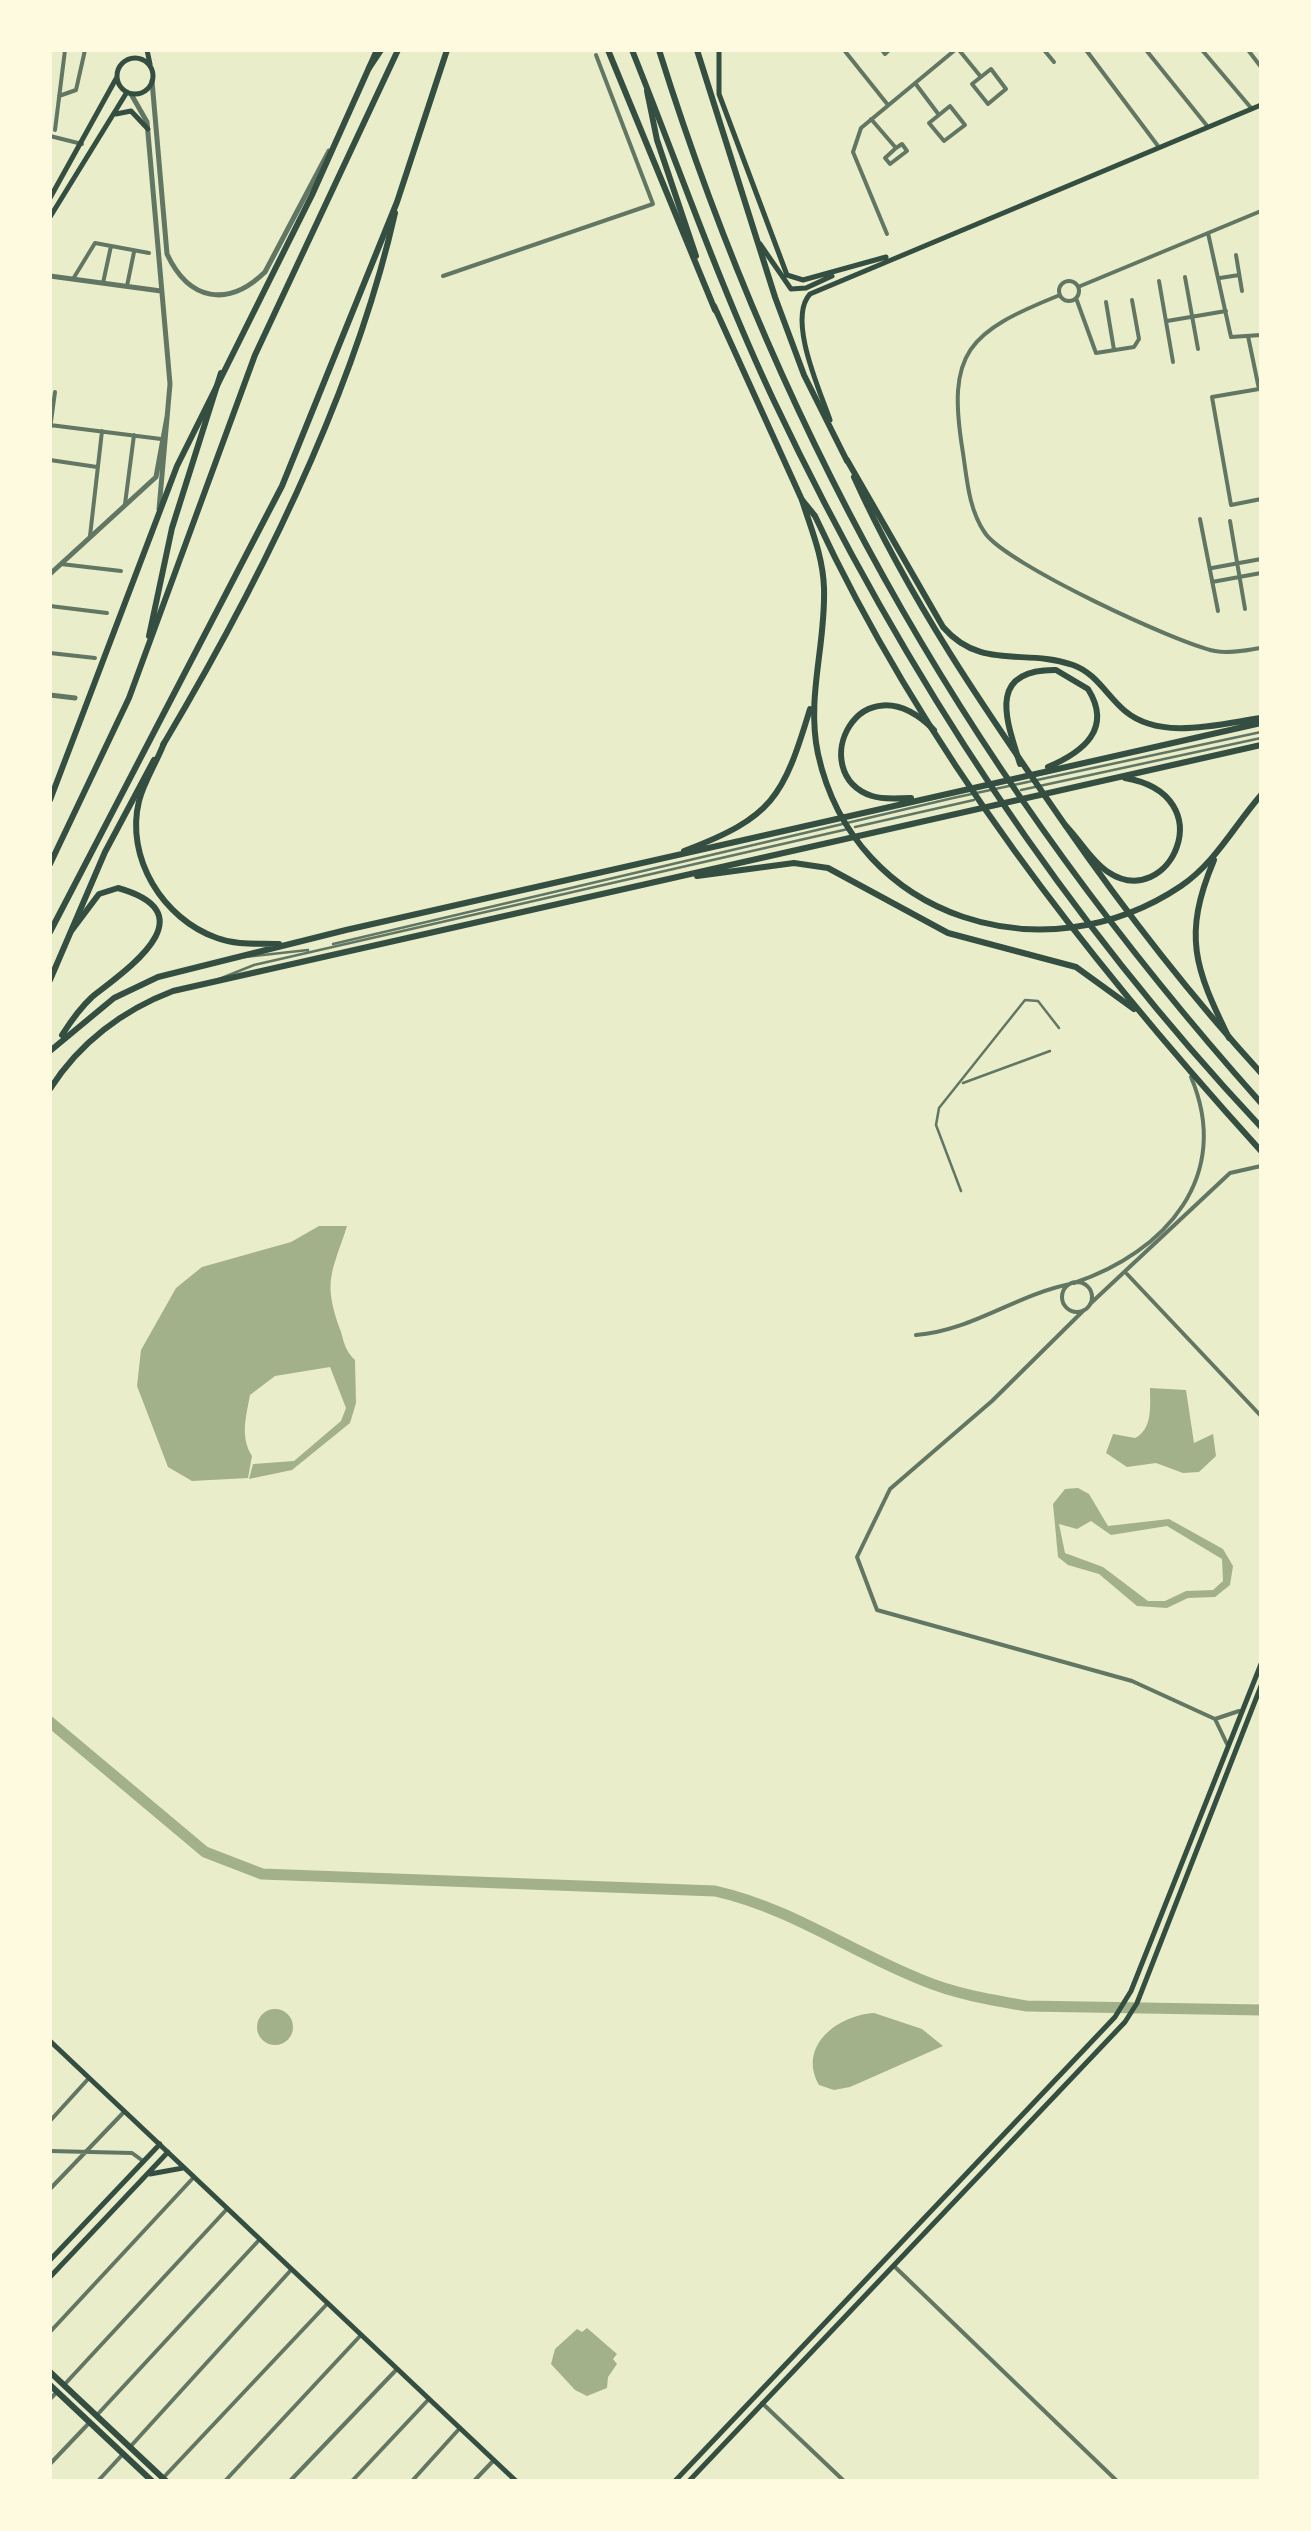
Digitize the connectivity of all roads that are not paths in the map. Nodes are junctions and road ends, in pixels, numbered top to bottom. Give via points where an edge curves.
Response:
1 (65, 50) edge
2 (86, 50) edge
3 (122, 50) edge
4 (148, 50) edge
5 (379, 50) edge
6 (398, 50) edge
7 (447, 50) edge
8 (608, 50) edge
9 (632, 50) edge
10 (660, 50) edge
11 (697, 50) edge
12 (719, 50) edge
13 (844, 50) edge
14 (882, 50) edge
15 (889, 50) edge
16 (957, 50) edge
17 (1044, 50) edge
18 (1086, 50) edge
19 (1146, 50) edge
20 (1202, 50) edge
21 (1248, 50) edge
22 (596, 55) dead end
23 (1054, 62) dead end
24 (120, 65) junction
25 (1261, 66) edge
26 (150, 67) junction
27 (981, 77) junction
28 (117, 78) junction
29 (644, 80) junction
30 (152, 81) junction
31 (915, 84) junction
32 (128, 93) junction
33 (60, 96) junction
34 (354, 104) junction
35 (888, 105) junction
36 (1261, 105) edge
37 (1252, 109) junction
38 (939, 115) junction
39 (110, 119) junction
40 (871, 119) junction
41 (1208, 127) junction
42 (148, 129) junction
43 (56, 130) dead end
44 (50, 136) edge
45 (82, 144) junction
46 (1159, 147) junction
47 (896, 148) dead end
48 (50, 198) edge
49 (398, 202) junction
50 (1261, 210) edge
51 (50, 217) edge
52 (1208, 233) junction
53 (887, 234) dead end
54 (758, 240) junction
55 (111, 246) junction
56 (134, 250) junction
57 (149, 253) dead end
58 (1236, 255) dead end
59 (887, 258) junction
60 (848, 268) junction
61 (1239, 275) junction
62 (50, 276) edge
63 (443, 276) dead end
64 (1185, 277) dead end
65 (1220, 278) junction
66 (73, 279) junction
67 (1159, 281) dead end
68 (103, 283) junction
69 (127, 286) junction
70 (1078, 287) junction
71 (161, 291) junction
72 (1242, 291) dead end
73 (1060, 295) junction
74 (1076, 298) junction
75 (1132, 300) dead end
76 (1106, 302) dead end
77 (716, 310) junction
78 (1226, 311) junction
79 (1192, 317) junction
80 (1166, 322) junction
81 (1261, 335) edge
82 (1248, 336) junction
83 (1198, 349) dead end
84 (1114, 350) junction
85 (1173, 362) dead end
86 (221, 372) junction
87 (55, 392) dead end
88 (168, 415) junction
89 (50, 426) edge
90 (102, 431) junction
91 (134, 435) junction
92 (161, 438) junction
93 (836, 440) junction
94 (50, 460) edge
95 (846, 460) junction
96 (97, 466) junction
97 (1261, 499) edge
98 (802, 500) junction
99 (126, 504) junction
100 (1200, 519) dead end
101 (158, 521) junction
102 (1230, 521) dead end
103 (90, 536) junction
104 (1261, 559) edge
105 (61, 564) junction
106 (1237, 564) junction
107 (1210, 568) junction
108 (121, 571) dead end
109 (1261, 573) edge
110 (50, 574) edge
111 (1240, 577) junction
112 (1212, 582) junction
113 (50, 606) edge
114 (1245, 609) dead end
115 (1218, 611) dead end
116 (108, 613) dead end
117 (1261, 648) edge
118 (50, 652) edge
119 (144, 656) junction
120 (95, 658) dead end
121 (50, 695) edge
122 (76, 698) dead end
123 (812, 704) junction
124 (1261, 721) edge
125 (934, 730) junction
126 (1261, 738) edge
127 (164, 743) junction
128 (1020, 764) junction
129 (1034, 773) junction
130 (1118, 777) junction
131 (952, 795) junction
132 (1261, 795) edge
133 (922, 798) junction
134 (50, 800) edge
135 (859, 824) junction
136 (835, 826) junction
137 (1066, 826) junction
138 (1218, 850) junction
139 (666, 858) junction
140 (50, 864) edge
141 (670, 879) junction
142 (72, 930) junction
143 (50, 932) edge
144 (291, 944) junction
145 (333, 944) dead end
146 (308, 950) dead end
147 (243, 956) junction
148 (50, 980) edge
149 (218, 980) junction
150 (1134, 1009) junction
151 (1059, 1028) dead end
152 (1229, 1038) junction
153 (58, 1042) junction
154 (50, 1051) edge
155 (1050, 1052) dead end
156 (1190, 1072) junction
157 (1261, 1073) edge
158 (962, 1083) junction
159 (50, 1089) edge
160 (1261, 1103) edge
161 (1261, 1128) edge
162 (1261, 1150) edge
163 (1261, 1166) edge
164 (961, 1191) dead end
165 (1126, 1273) junction
166 (1072, 1283) junction
167 (1090, 1304) junction
168 (1084, 1310) junction
169 (916, 1334) dead end
170 (1261, 1416) edge
171 (1261, 1664) edge
172 (1261, 1686) edge
173 (1239, 1711) junction
174 (1215, 1720) junction
175 (1227, 1744) junction
176 (52, 2046) edge
177 (90, 2078) junction
178 (124, 2111) junction
179 (50, 2121) edge
180 (160, 2144) junction
181 (50, 2150) edge
182 (86, 2151) junction
183 (168, 2152) junction
184 (143, 2161) junction
185 (185, 2168) junction
186 (147, 2174) junction
187 (194, 2176) junction
188 (50, 2189) edge
189 (227, 2208) junction
190 (260, 2239) junction
191 (50, 2260) edge
192 (894, 2266) junction
193 (292, 2269) junction
194 (50, 2278) edge
195 (328, 2303) junction
196 (50, 2332) edge
197 (361, 2335) junction
198 (398, 2369) junction
199 (50, 2372) edge
200 (50, 2385) edge
201 (64, 2385) junction
202 (57, 2392) junction
203 (50, 2399) edge
204 (429, 2399) junction
205 (762, 2403) junction
206 (93, 2419) junction
207 (460, 2428) junction
208 (127, 2451) junction
209 (494, 2460) junction
210 (50, 2464) edge
211 (164, 2480) edge
212 (98, 2481) edge
213 (152, 2481) edge
214 (225, 2481) edge
215 (290, 2481) edge
216 (352, 2481) edge
217 (412, 2481) edge
218 (474, 2481) edge
219 (516, 2481) edge
220 (674, 2481) edge
221 (689, 2481) edge
222 (844, 2481) edge
223 (1118, 2481) edge

1 - 33 street
2 - 33 street via 76,90
3 - 24 main road
4 - 26 main road
5 - 34 main road
6 - 119 main road via 255,355
7 - 49 main road
8 - 77 main road
9 - 29 main road
10 - 160 main road via 764,337 890,591 1038,827 1144,968
11 - 54 main road
12 - 60 main road via 719,94 784,271 798,281
13 - 35 street
14 - 15 street
16 - 27 street
16 - 31 street
17 - 23 street
18 - 46 street
19 - 41 street
20 - 37 street
21 - 25 street
22 - 63 street via 653,204
24 - 26 main road via 136,58
24 - 28 main road
26 - 30 main road
27 - 27 street via 991,69 1006,90 988,104 972,84
28 - 32 main road
28 - 45 main road
29 - 77 main road via 666,173
29 - 161 main road via 774,400 906,651 1041,859
30 - 32 main road via 143,92
30 - 34 street via 166,254 186,284 214,296 250,286 265,272
31 - 35 street
31 - 38 street
32 - 39 main road
32 - 42 street
33 - 43 street
34 - 86 main road
35 - 40 street
36 - 37 main road
37 - 41 main road
38 - 38 street via 950,106 965,125 944,141 929,123
39 - 42 main road via 131,111
39 - 51 main road
40 - 47 street
40 - 53 street via 852,152
41 - 46 main road
42 - 71 street
44 - 45 street
45 - 48 main road
46 - 59 main road
49 - 127 main road via 356,342 283,522
49 - 143 main road via 282,486
50 - 52 street
52 - 65 street
52 - 70 street
54 - 60 main road via 791,289
54 - 93 main road via 804,375
55 - 56 street
55 - 66 street via 95,242
55 - 68 street
56 - 57 street
56 - 69 street
58 - 61 street
59 - 60 main road
59 - 93 main road via 813,292 801,308 814,378
61 - 65 street
61 - 72 street
62 - 66 street
64 - 79 street
65 - 78 street
66 - 68 street
67 - 80 street
68 - 69 street
69 - 71 street
70 - 73 street via 1065,282
70 - 74 street
71 - 88 street
73 - 74 street
73 - 117 street via 985,331 957,380 969,492 986,534 1018,562 1189,642 1224,652
74 - 84 street via 1096,353
75 - 84 street via 1139,339
76 - 84 street
77 - 98 main road
78 - 79 street
78 - 82 street via 1231,338
79 - 80 street
79 - 83 street
80 - 85 street
81 - 82 street
82 - 97 street via 1259,389 1212,398 1231,505
86 - 101 main road
86 - 119 main road via 172,528
87 - 89 street
88 - 92 street
88 - 101 street
89 - 90 street
90 - 91 street
90 - 96 street
91 - 92 street
91 - 99 street
92 - 99 street via 156,476
93 - 95 main road
94 - 96 street
95 - 124 main road via 943,627 966,648 1077,666 1125,711 1147,722 1198,728
95 - 128 main road via 932,625
96 - 103 street
98 - 123 main road via 824,587
98 - 125 main road
99 - 103 street
100 - 107 street
101 - 134 main road
102 - 106 street
103 - 105 street
104 - 106 street
105 - 108 street
105 - 110 street
106 - 107 street
106 - 111 street
107 - 112 street
109 - 111 street
111 - 112 street
111 - 114 street
112 - 115 street
113 - 116 street
118 - 120 street
119 - 140 main road via 99,770
121 - 122 street
123 - 138 main road via 818,755 859,842 913,893 966,919 1017,930 1102,923 1182,885
123 - 139 main road via 792,771 769,804 732,832
124 - 129 main road
125 - 133 main road via 915,712 888,704 860,714 842,740 842,764 860,790 878,798
125 - 150 main road
126 - 130 main road
126 - 131 lane
126 - 135 lane
127 - 142 main road
127 - 144 main road via 137,819 144,868 156,889 176,914 216,938
128 - 129 main road via 1004,716 1011,690 1040,672 1056,670 1080,680 1096,705 1094,734 1081,751
128 - 137 main road
129 - 131 main road
130 - 135 main road via 964,812
130 - 137 main road via 1147,782 1175,807 1180,836 1164,868 1137,879 1114,876
131 - 133 main road
131 - 135 lane
132 - 138 main road
133 - 135 main road
135 - 136 main road
135 - 136 lane
135 - 141 main road via 843,838
136 - 139 main road
136 - 145 lane
136 - 149 lane via 231,970
137 - 152 main road
138 - 152 main road via 1202,890 1193,948
139 - 144 main road
141 - 149 main road
141 - 150 main road via 794,863 828,868 948,933 1076,967
142 - 148 main road
142 - 153 main road via 99,894 118,888 135,893 157,918 154,946 90,1000
144 - 147 main road
146 - 147 lane
147 - 153 main road via 135,986
149 - 159 main road via 141,1004 84,1046
150 - 156 main road
151 - 158 lane via 1038,1001 1026,1000
152 - 157 main road
153 - 154 main road
155 - 158 lane
156 - 162 main road
156 - 166 street via 1206,1131 1196,1188 1133,1256
158 - 164 lane via 939,1108 936,1125
163 - 165 street via 1230,1173
165 - 167 street
165 - 170 street
166 - 167 street via 1090,1290
166 - 168 street via 1063,1291 1064,1304
166 - 169 street via 1020,1297 951,1330
167 - 168 street
168 - 174 street via 890,1489 861,1544 859,1568 877,1610 1132,1680
171 - 173 main road
172 - 192 main road via 1132,2012
173 - 174 street
173 - 175 main road
174 - 175 street
175 - 220 main road via 1120,2010
176 - 177 main road
177 - 178 main road
177 - 179 street
178 - 180 main road
178 - 182 street
180 - 183 main road
180 - 184 main road
181 - 182 street
182 - 184 street via 132,2153
182 - 188 street
183 - 185 main road
183 - 186 main road
184 - 191 main road
185 - 186 main road
185 - 187 main road
186 - 194 main road
187 - 189 main road
187 - 196 street
189 - 190 main road
189 - 201 street
190 - 193 main road
190 - 206 street
192 - 205 main road
192 - 223 street
193 - 195 main road
193 - 208 street
195 - 197 main road
195 - 211 street
197 - 198 main road
197 - 214 street
198 - 204 main road
198 - 215 street
199 - 201 main road
200 - 202 main road
201 - 206 main road
202 - 203 street
202 - 206 main road
204 - 207 main road
204 - 216 street
205 - 221 main road
205 - 222 street
206 - 208 main road
206 - 210 street
207 - 209 main road
207 - 217 street
208 - 211 main road
208 - 212 street
208 - 213 main road
209 - 218 street
209 - 219 main road

